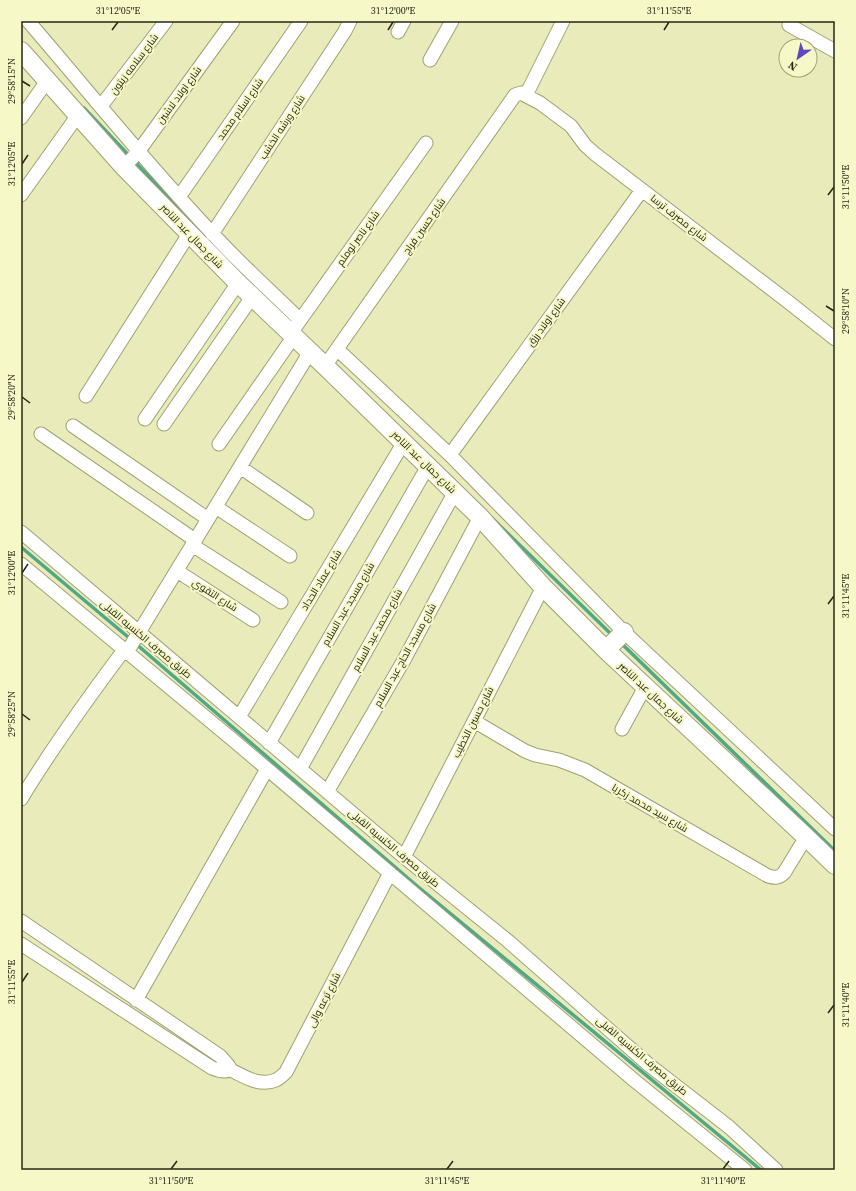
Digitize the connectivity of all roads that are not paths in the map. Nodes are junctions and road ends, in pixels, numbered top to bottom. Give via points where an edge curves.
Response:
1 (28, 21) edge
2 (166, 21) edge
3 (233, 21) edge
4 (301, 21) edge
5 (350, 21) edge
6 (452, 21) edge
7 (563, 21) edge
8 (789, 25) dead end
9 (21, 51) edge
10 (835, 51) edge
11 (430, 60) dead end
12 (47, 81) junction
13 (526, 95) junction
14 (101, 106) junction
15 (78, 115) junction
16 (21, 118) edge
17 (426, 143) dead end
18 (131, 160) junction
19 (642, 190) junction
20 (21, 195) edge
21 (179, 197) junction
22 (189, 234) junction
23 (212, 234) junction
24 (238, 283) junction
25 (252, 297) junction
26 (295, 329) junction
27 (835, 339) edge
28 (310, 352) junction
29 (330, 359) junction
30 (86, 396) dead end
31 (145, 419) dead end
32 (164, 424) dead end
33 (73, 426) dead end
34 (40, 434) dead end
35 (404, 442) junction
36 (219, 444) dead end
37 (450, 455) junction
38 (428, 466) junction
39 (240, 467) junction
40 (455, 492) junction
41 (216, 507) junction
42 (307, 513) dead end
43 (480, 517) junction
44 (208, 519) junction
45 (21, 532) edge
46 (194, 543) junction
47 (290, 556) dead end
48 (21, 564) edge
49 (177, 571) junction
50 (543, 588) junction
51 (281, 602) dead end
52 (253, 620) dead end
53 (139, 633) junction
54 (615, 641) junction
55 (125, 651) junction
56 (645, 686) junction
57 (242, 719) junction
58 (474, 721) junction
59 (622, 729) dead end
60 (233, 740) junction
61 (269, 743) junction
62 (300, 768) junction
63 (267, 769) junction
64 (25, 782) edge
65 (327, 792) junction
66 (21, 799) edge
67 (835, 829) edge
68 (806, 837) junction
69 (404, 856) junction
70 (835, 866) edge
71 (390, 873) junction
72 (21, 921) edge
73 (21, 944) edge
74 (136, 1000) junction
75 (231, 1070) junction
76 (768, 1167) edge
77 (745, 1170) edge

1 - 14 street, شارع جمال عبد الناصر
2 - 14 street, شارع سلامه زيتون
3 - 18 street, شارع اولاد لاشين
4 - 21 street, شارع اسلام محمد
5 - 23 street, شارع ورشه الخشب
6 - 11 street
7 - 13 street
8 - 10 street
9 - 12 street, شارع جمال عبد الناصر
12 - 15 street, شارع جمال عبد الناصر
12 - 16 street
13 - 19 street, شارع مصرف ترسا via 571,126 585,145
13 - 29 street, شارع حسين فراج via 515,95
14 - 18 street, شارع جمال عبد الناصر
15 - 18 street, شارع جمال عبد الناصر
15 - 20 street
17 - 26 street, شارع ناصر لوملم
18 - 21 street, شارع جمال عبد الناصر
18 - 22 street, شارع جمال عبد الناصر
19 - 27 street, شارع مصرف ترسا
19 - 37 street, شارع اولاد رزق
21 - 23 street, شارع جمال عبد الناصر
22 - 24 street, شارع جمال عبد الناصر
22 - 30 street
23 - 26 street, شارع جمال عبد الناصر
24 - 25 street, شارع جمال عبد الناصر
24 - 31 street
25 - 26 street, شارع جمال عبد الناصر
25 - 32 street
26 - 28 street, شارع جمال عبد الناصر
26 - 36 street, شارع ناصر لوملم
28 - 29 street, شارع جمال عبد الناصر
28 - 39 street
29 - 35 street, شارع جمال عبد الناصر
29 - 37 street, شارع جمال عبد الناصر
33 - 44 street
34 - 46 street
35 - 38 street, شارع جمال عبد الناصر
35 - 57 street, شارع عماد الحداد
37 - 54 street, شارع جمال عبد الناصر
38 - 40 street, شارع جمال عبد الناصر
38 - 61 street, شارع مسجد عبد السلام
39 - 41 street
39 - 42 street
40 - 43 street, شارع جمال عبد الناصر
40 - 62 street, شارع محمد عبد السلام
41 - 44 street
41 - 47 street
43 - 50 street, شارع جمال عبد الناصر
43 - 65 street, شارع مسجد الحاج عبد السلام via 404,660
44 - 46 street
45 - 53 street, طريق مصرف الكنسيه القبلى
46 - 49 street
46 - 51 street
48 - 55 street
49 - 52 street, شارع التقوي
49 - 53 street
50 - 54 street, شارع جمال عبد الناصر
50 - 58 street, شارع حسين الخطيب
53 - 55 street
53 - 57 street, طريق مصرف الكنسيه القبلى
54 - 56 street, شارع جمال عبد الناصر
54 - 67 street, شارع جمال عبد الناصر
55 - 60 street
55 - 64 street
56 - 59 street
56 - 68 street, شارع جمال عبد الناصر
57 - 60 street, شارع عماد الحداد
57 - 61 street, طريق مصرف الكنسيه القبلى
58 - 68 street, شارع سيد محمد زكريا via 524,751 585,770 768,876 780,877 784,873
58 - 69 street, شارع حسين الخطيب
60 - 63 street
61 - 62 street, طريق مصرف الكنسيه القبلى
62 - 65 street, طريق مصرف الكنسيه القبلى
63 - 71 street
63 - 74 street
64 - 66 street
65 - 69 street, طريق مصرف الكنسيه القبلى
68 - 70 street, شارع جمال عبد الناصر
69 - 76 street, طريق مصرف الكنسيه القبلى via 508,941 649,1065 729,1127
71 - 75 street, شارع ترعه والى via 286,1072 277,1080 265,1083 253,1081
71 - 77 street via 629,1076
72 - 74 street, شارع ترعه والى
73 - 75 street, شارع ترعه والى via 212,1068 224,1072
74 - 75 street, شارع ترعه والى via 220,1056

